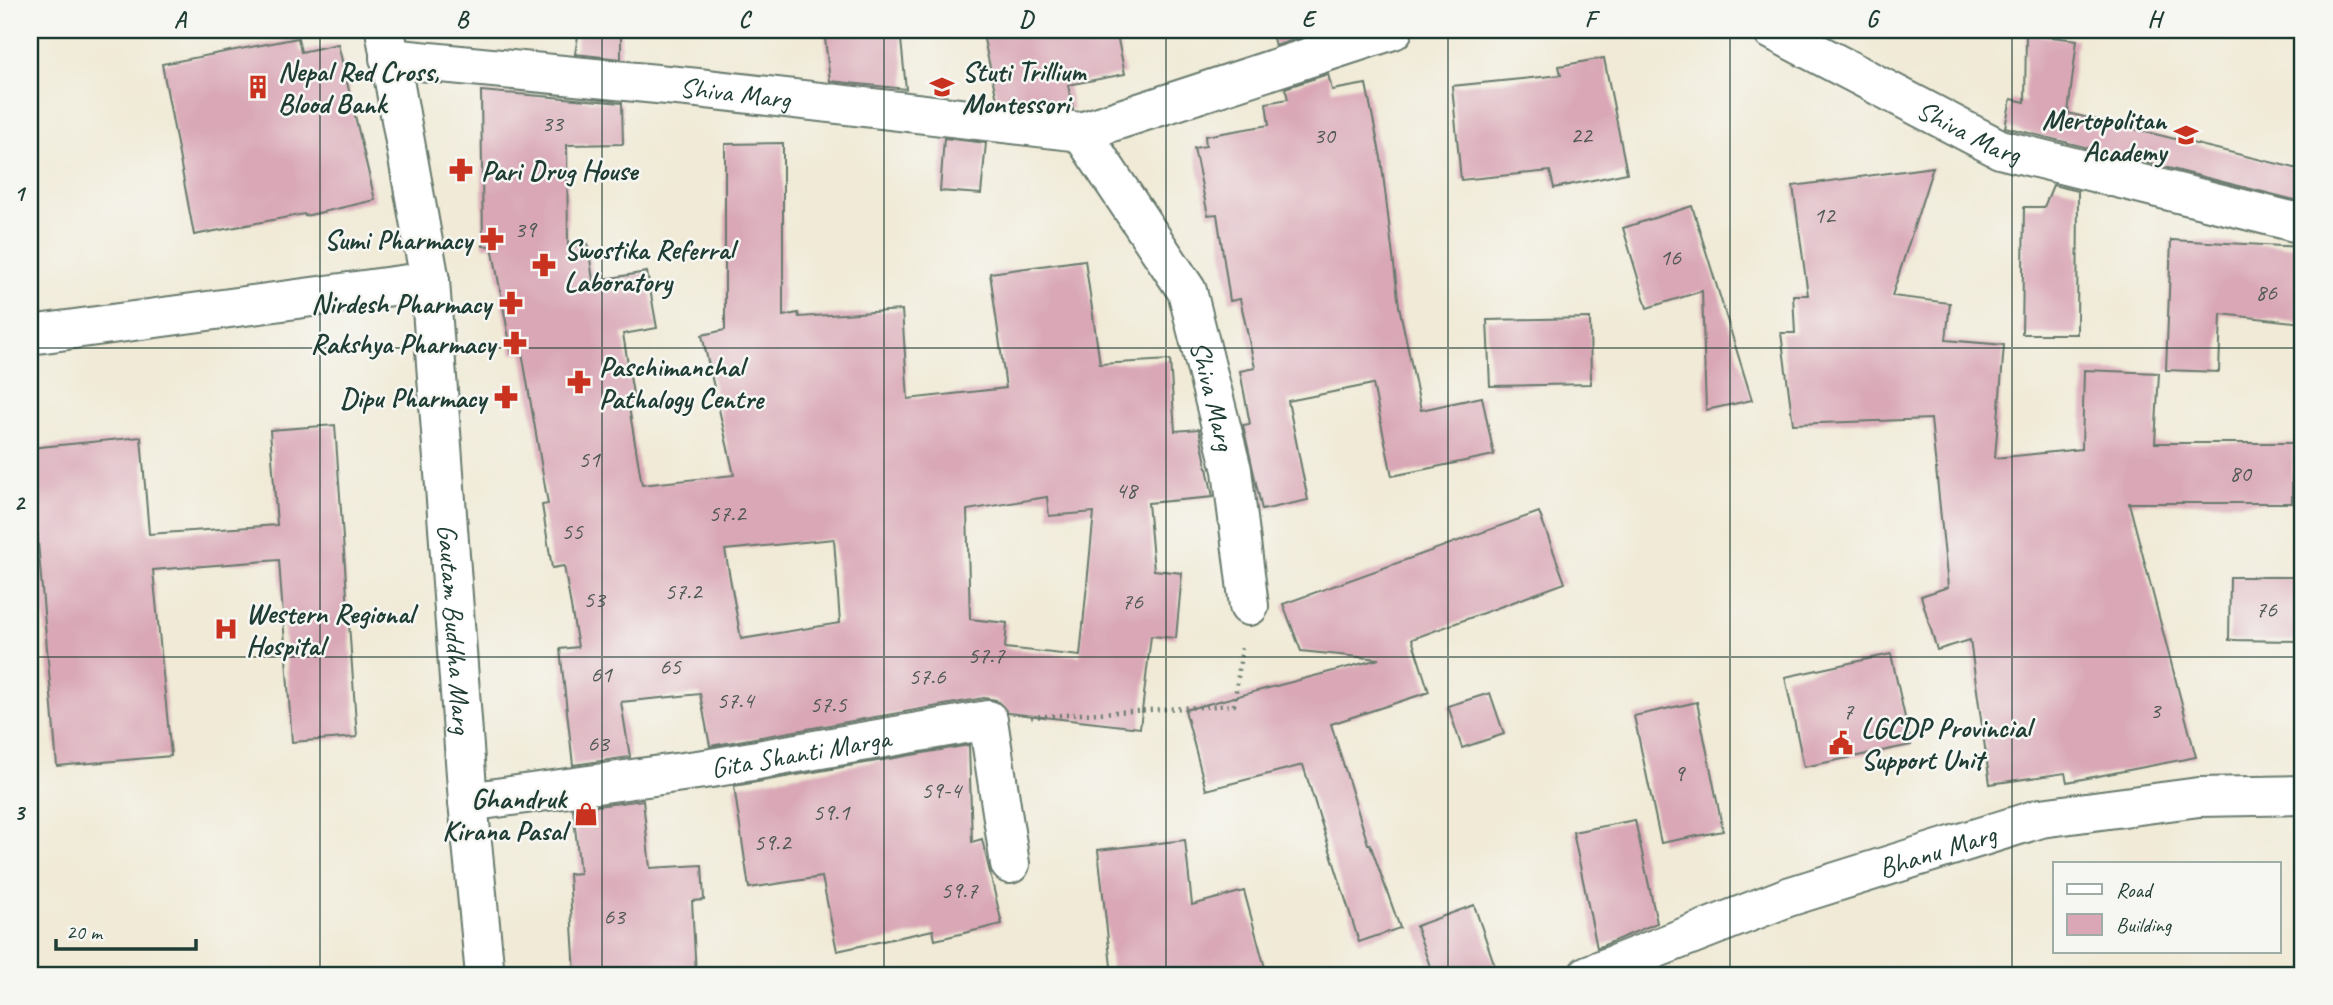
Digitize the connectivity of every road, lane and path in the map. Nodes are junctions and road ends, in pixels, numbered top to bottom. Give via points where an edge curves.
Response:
1 (1393, 30) edge
2 (1772, 30) edge
3 (387, 44) edge
4 (1081, 132) junction
5 (2303, 224) edge
6 (430, 281) junction
7 (30, 335) edge
8 (1249, 606) joint
9 (988, 720) junction
10 (2303, 796) edge
11 (468, 802) junction
12 (1010, 864) dead end
13 (485, 975) edge
14 (1588, 975) edge

1 - 4 street, Shiva Marg
2 - 5 street, Shiva Marg via 2000,149
3 - 4 street, Shiva Marg via 698,88
3 - 6 street, Gautam Buddha Marg
4 - 8 street, Shiva Marg via 1186,290 1232,470
6 - 7 street
6 - 11 street, Gautam Buddha Marg
8 - 9 path via 1234,705
9 - 11 street, Gita Shanti Marga via 711,768
9 - 12 street
10 - 14 street, Bhanu Marg via 2200,797 2041,818 1788,897
11 - 13 street, Gautam Buddha Marg

